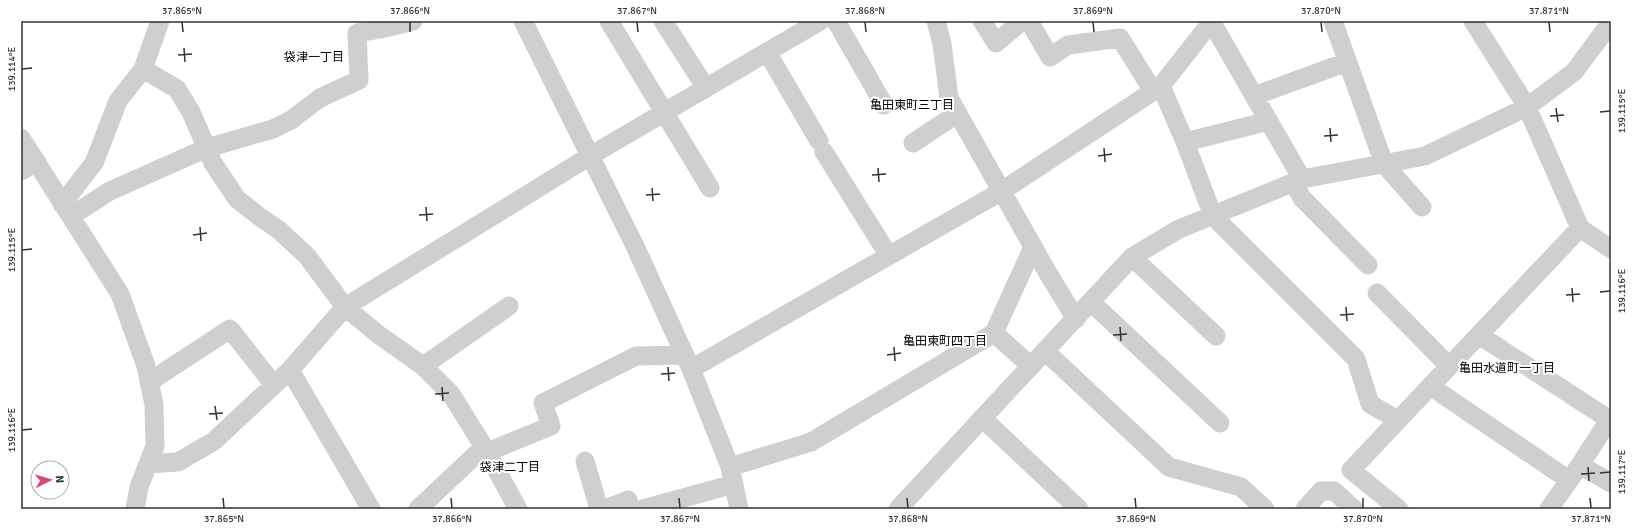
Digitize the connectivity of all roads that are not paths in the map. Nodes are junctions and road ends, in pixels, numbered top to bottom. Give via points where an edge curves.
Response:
1 (160, 21) edge
2 (413, 21) edge
3 (523, 21) edge
4 (610, 21) edge
5 (662, 21) edge
6 (820, 21) edge
7 (836, 21) edge
8 (936, 21) edge
9 (982, 21) edge
10 (1022, 21) edge
11 (1029, 21) edge
12 (1212, 21) edge
13 (1333, 21) edge
14 (1473, 21) edge
15 (1609, 23) edge
16 (355, 27) edge
17 (767, 52) junction
18 (1347, 62) junction
19 (143, 69) junction
20 (706, 88) junction
21 (1157, 88) junction
22 (1254, 96) junction
23 (884, 105) dead end
24 (1527, 107) junction
25 (665, 112) junction
26 (958, 113) junction
27 (1268, 121) junction
28 (21, 138) edge
29 (1185, 142) junction
30 (913, 143) dead end
31 (207, 148) junction
32 (590, 156) junction
33 (37, 162) junction
34 (1384, 164) junction
35 (21, 171) edge
36 (1298, 181) junction
37 (710, 188) dead end
38 (1002, 191) junction
39 (1422, 207) dead end
40 (67, 210) junction
41 (1213, 216) junction
42 (1580, 228) junction
43 (1033, 247) junction
44 (1611, 249) edge
45 (888, 256) junction
46 (1132, 257) junction
47 (1368, 265) dead end
48 (1377, 293) dead end
49 (1090, 302) junction
50 (509, 306) dead end
51 (345, 307) junction
52 (1076, 319) junction
53 (994, 333) junction
54 (1479, 335) junction
55 (1216, 336) dead end
56 (1045, 351) junction
57 (688, 362) junction
58 (423, 366) junction
59 (1031, 366) junction
60 (1449, 366) junction
61 (290, 370) junction
62 (149, 382) junction
63 (274, 385) junction
64 (1430, 386) junction
65 (982, 418) junction
66 (1610, 418) edge
67 (1398, 420) junction
68 (1220, 423) dead end
69 (486, 449) junction
70 (584, 461) dead end
71 (148, 464) junction
72 (1575, 473) junction
73 (732, 476) junction
74 (1611, 483) edge
75 (135, 509) edge
76 (371, 509) edge
77 (418, 509) edge
78 (518, 509) edge
79 (599, 509) edge
80 (606, 509) edge
81 (630, 509) edge
82 (643, 509) edge
83 (739, 509) edge
84 (898, 509) edge
85 (1079, 509) edge
86 (1265, 509) edge
87 (1305, 509) edge
88 (1354, 509) edge
89 (1400, 509) edge
90 (1549, 509) edge

1 - 19 street
2 - 16 street via 381,29
3 - 32 street
4 - 25 street
5 - 20 street
6 - 17 street
7 - 23 street
8 - 26 street via 942,44 949,98
9 - 10 street via 996,43
11 - 21 street via 1050,57 1068,46 1120,38
12 - 21 street
12 - 22 street
13 - 18 street
14 - 24 street
15 - 24 street via 1574,72
16 - 31 street via 359,80 320,98 291,120 273,129
17 - 20 street
17 - 45 street
18 - 22 street
18 - 34 street
19 - 31 street via 177,89 191,112
19 - 40 street via 118,100 94,163
20 - 25 street
21 - 29 street
21 - 38 street
22 - 27 street
24 - 34 street via 1425,156
24 - 42 street
25 - 32 street
25 - 37 street
26 - 30 street
26 - 38 street
27 - 29 street
27 - 36 street
28 - 33 street
29 - 41 street
31 - 40 street
31 - 51 street via 237,199 279,230 307,256
32 - 51 street
32 - 57 street
33 - 35 street
33 - 40 street
34 - 36 street
34 - 39 street
36 - 41 street
36 - 47 street via 1302,198
38 - 43 street
38 - 45 street
40 - 62 street via 120,294 146,366
41 - 46 street via 1179,229
41 - 67 street via 1356,359 1370,404
42 - 44 street
42 - 54 street
43 - 52 street
43 - 53 street
45 - 57 street
46 - 49 street
46 - 55 street
48 - 60 street
49 - 52 street
49 - 68 street
50 - 58 street
51 - 58 street
51 - 61 street
52 - 56 street
53 - 59 street
53 - 73 street via 811,442
54 - 60 street
54 - 66 street
56 - 59 street
56 - 86 street via 1169,467 1241,487
57 - 69 street via 636,356 543,403 551,426
57 - 73 street
58 - 69 street via 451,394
59 - 65 street
60 - 64 street
61 - 63 street
61 - 76 street
62 - 63 street via 230,329
62 - 71 street via 154,405 155,446
63 - 71 street via 214,441 178,462
64 - 67 street
64 - 72 street
65 - 84 street
65 - 85 street
66 - 72 street
67 - 89 street via 1351,470
69 - 77 street
69 - 78 street
70 - 79 street
71 - 75 street via 139,487
72 - 74 street
72 - 90 street
73 - 82 street
73 - 83 street
80 - 81 street via 628,500
87 - 88 street via 1321,491 1334,491

